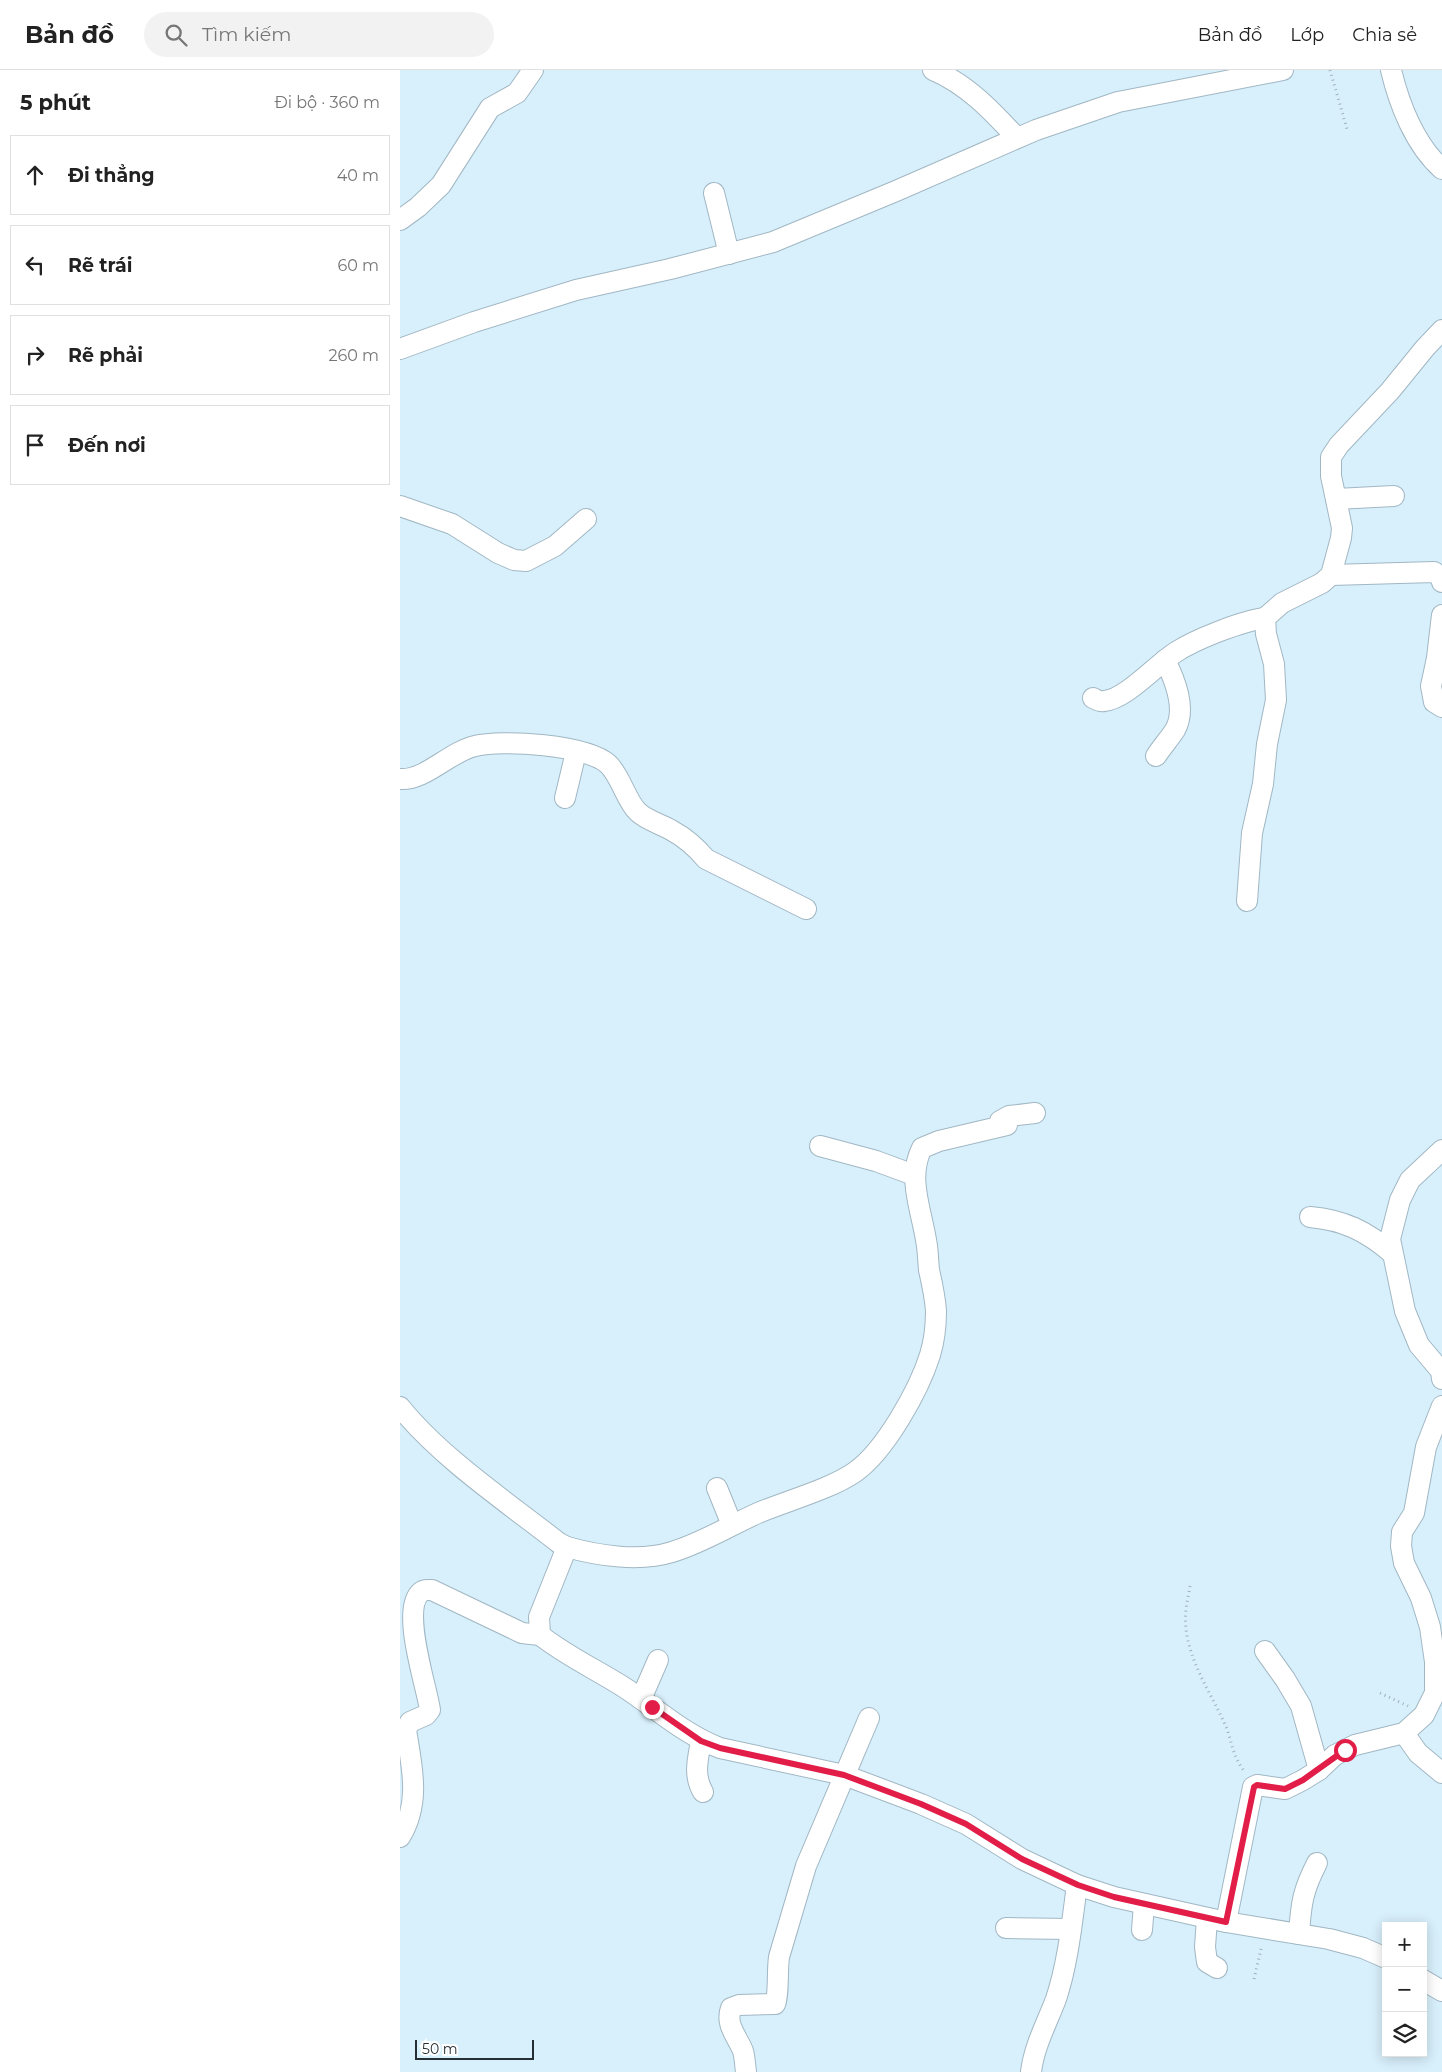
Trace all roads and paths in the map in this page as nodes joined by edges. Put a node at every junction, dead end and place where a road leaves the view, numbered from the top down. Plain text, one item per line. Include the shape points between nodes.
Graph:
1 (533, 70) edge
2 (1283, 70) edge
3 (1330, 70) edge
4 (1391, 70) edge
5 (936, 71) edge
6 (1347, 129) dead end
7 (1017, 138) junction
8 (1442, 169) edge
9 (714, 193) dead end
10 (400, 220) edge
11 (729, 254) junction
12 (1442, 330) edge
13 (400, 349) edge
14 (1394, 496) dead end
15 (1336, 499) junction
16 (400, 506) edge
17 (586, 520) dead end
18 (1330, 575) junction
19 (1442, 582) edge
20 (1442, 615) edge
21 (1266, 618) junction
22 (1165, 660) junction
23 (1093, 698) dead end
24 (1442, 707) edge
25 (576, 752) junction
26 (1156, 756) dead end
27 (400, 779) edge
28 (565, 798) dead end
29 (1247, 901) dead end
30 (806, 909) dead end
31 (1035, 1113) dead end
32 (820, 1146) dead end
33 (1442, 1150) edge
34 (914, 1175) junction
35 (1310, 1217) dead end
36 (1392, 1252) junction
37 (1442, 1379) edge
38 (1442, 1406) edge
39 (400, 1407) edge
40 (717, 1488) dead end
41 (732, 1524) junction
42 (567, 1547) junction
43 (1190, 1586) dead end
44 (407, 1629) edge
45 (540, 1635) junction
46 (1265, 1651) dead end
47 (658, 1660) dead end
48 (1380, 1693) dead end
49 (1438, 1695) edge
50 (641, 1699) junction
51 (1424, 1715) junction
52 (869, 1718) dead end
53 (1404, 1733) junction
54 (701, 1741) junction
55 (1319, 1770) junction
56 (1442, 1773) edge
57 (844, 1775) junction
58 (1257, 1785) junction
59 (703, 1792) dead end
60 (400, 1837) edge
61 (1317, 1863) dead end
62 (1078, 1885) junction
63 (1144, 1904) junction
64 (1216, 1920) junction
65 (1006, 1928) dead end
66 (1266, 1928) junction
67 (1071, 1929) junction
68 (1142, 1930) dead end
69 (1299, 1934) junction
70 (1382, 1956) edge
71 (1217, 1968) dead end
72 (1254, 1979) dead end
73 (1427, 1982) edge
74 (1442, 1991) edge
75 (746, 2072) edge
76 (1030, 2072) edge

1 - 10 street via 517,93 490,108 441,185
2 - 7 street via 1118,102
3 - 6 path
4 - 8 street via 1396,93 1416,133 1433,161
5 - 7 street via 966,89
7 - 11 street via 773,242
9 - 11 street
11 - 13 street via 576,290
12 - 15 street via 1335,451 1330,465
14 - 15 street
15 - 18 street via 1342,528
16 - 17 street via 452,524 498,553 526,561 555,546
18 - 19 street via 1434,572
18 - 21 street via 1322,583 1282,603
20 - 24 street via 1431,686 1434,702
21 - 22 street via 1244,622 1194,643
21 - 29 street via 1276,700 1252,834
22 - 23 street via 1114,698 1101,702
22 - 26 street via 1174,677 1180,710 1174,731
25 - 27 street via 539,744 487,744 453,754 413,778
25 - 28 street
25 - 30 street via 598,757 607,763 638,812 673,831 706,859
31 - 34 street via 1009,1116 1000,1121 1007,1125 922,1148 916,1159
32 - 34 street
33 - 36 street via 1406,1187 1392,1224
34 - 41 street via 936,1311 930,1354 912,1397 893,1429 856,1472
35 - 36 street via 1341,1222 1372,1236
36 - 37 street via 1405,1312 1419,1344 1440,1371
38 - 49 street via 1426,1447 1414,1513 1402,1532 1401,1546 1404,1563 1421,1598 1430,1627
39 - 42 street via 448,1455
40 - 41 street
41 - 42 street via 671,1552 640,1556 608,1555
42 - 45 street via 539,1617
43 - 58 path via 1187,1629 1194,1659 1227,1729 1240,1766
44 - 45 street via 420,1592 432,1590 522,1632
44 - 60 street via 430,1710 410,1722 406,1730 415,1783 408,1823
45 - 50 street
46 - 55 street via 1301,1706
47 - 50 street
48 - 51 path
49 - 51 street
50 - 54 street
51 - 53 street
52 - 57 street
53 - 55 street via 1355,1745 1336,1755
53 - 56 street via 1418,1753
54 - 57 street
54 - 59 street via 696,1772
55 - 58 street via 1285,1789
57 - 62 street via 966,1824 1022,1859
57 - 75 street via 806,1866 779,1958 778,1997 774,2004 731,2008 730,2025 743,2052
58 - 64 street via 1252,1792
61 - 69 street via 1305,1885
62 - 63 street
62 - 67 street
63 - 64 street
63 - 68 street
64 - 66 street
64 - 71 street via 1205,1947 1207,1962
65 - 67 street
66 - 69 street
66 - 72 path
67 - 76 street via 1056,1998
69 - 70 street via 1363,1948
73 - 74 street

